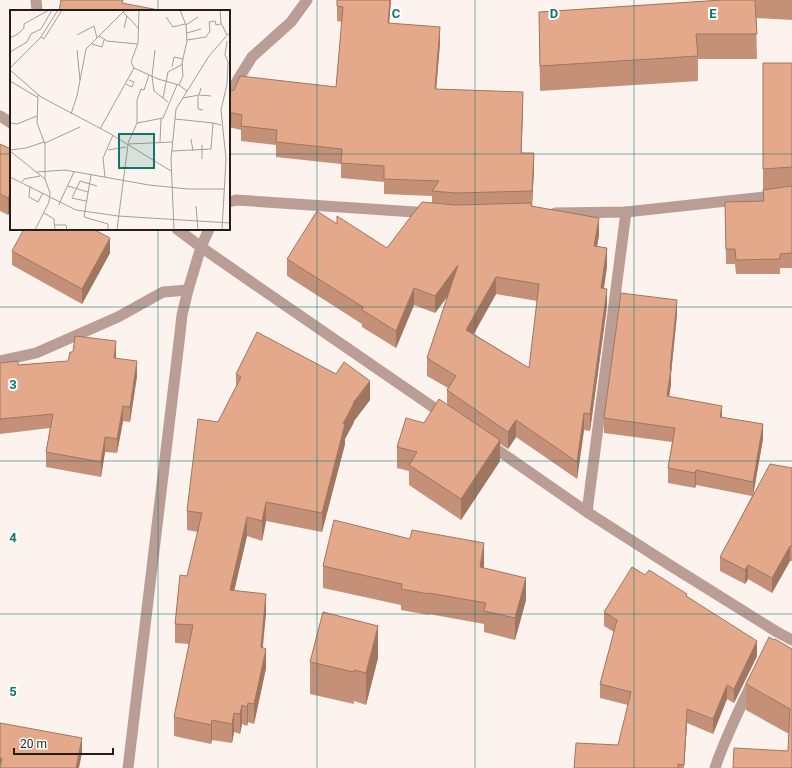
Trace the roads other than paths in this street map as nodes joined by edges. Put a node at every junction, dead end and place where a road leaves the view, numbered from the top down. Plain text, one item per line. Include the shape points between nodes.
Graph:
1 (36, 0) edge
2 (306, 0) edge
3 (37, 10) edge
4 (230, 98) edge
5 (0, 116) edge
6 (10, 122) edge
7 (792, 194) edge
8 (230, 202) edge
9 (626, 212) junction
10 (541, 213) edge
11 (441, 214) edge
12 (178, 230) edge
13 (209, 230) edge
14 (201, 247) junction
15 (188, 290) junction
16 (0, 361) edge
17 (455, 422) edge
18 (482, 440) edge
19 (587, 512) junction
20 (792, 640) edge
21 (756, 674) edge
22 (128, 768) edge
23 (715, 768) edge

1 - 3 street
2 - 4 street via 291,22 252,57
5 - 6 street
7 - 9 street
8 - 11 street via 236,200
9 - 10 street
9 - 19 street
12 - 14 street
13 - 14 street
14 - 15 street
14 - 17 street
15 - 16 street via 163,292 118,316 36,353
15 - 22 street via 178,342
18 - 19 street
19 - 20 street via 775,635
21 - 23 street

